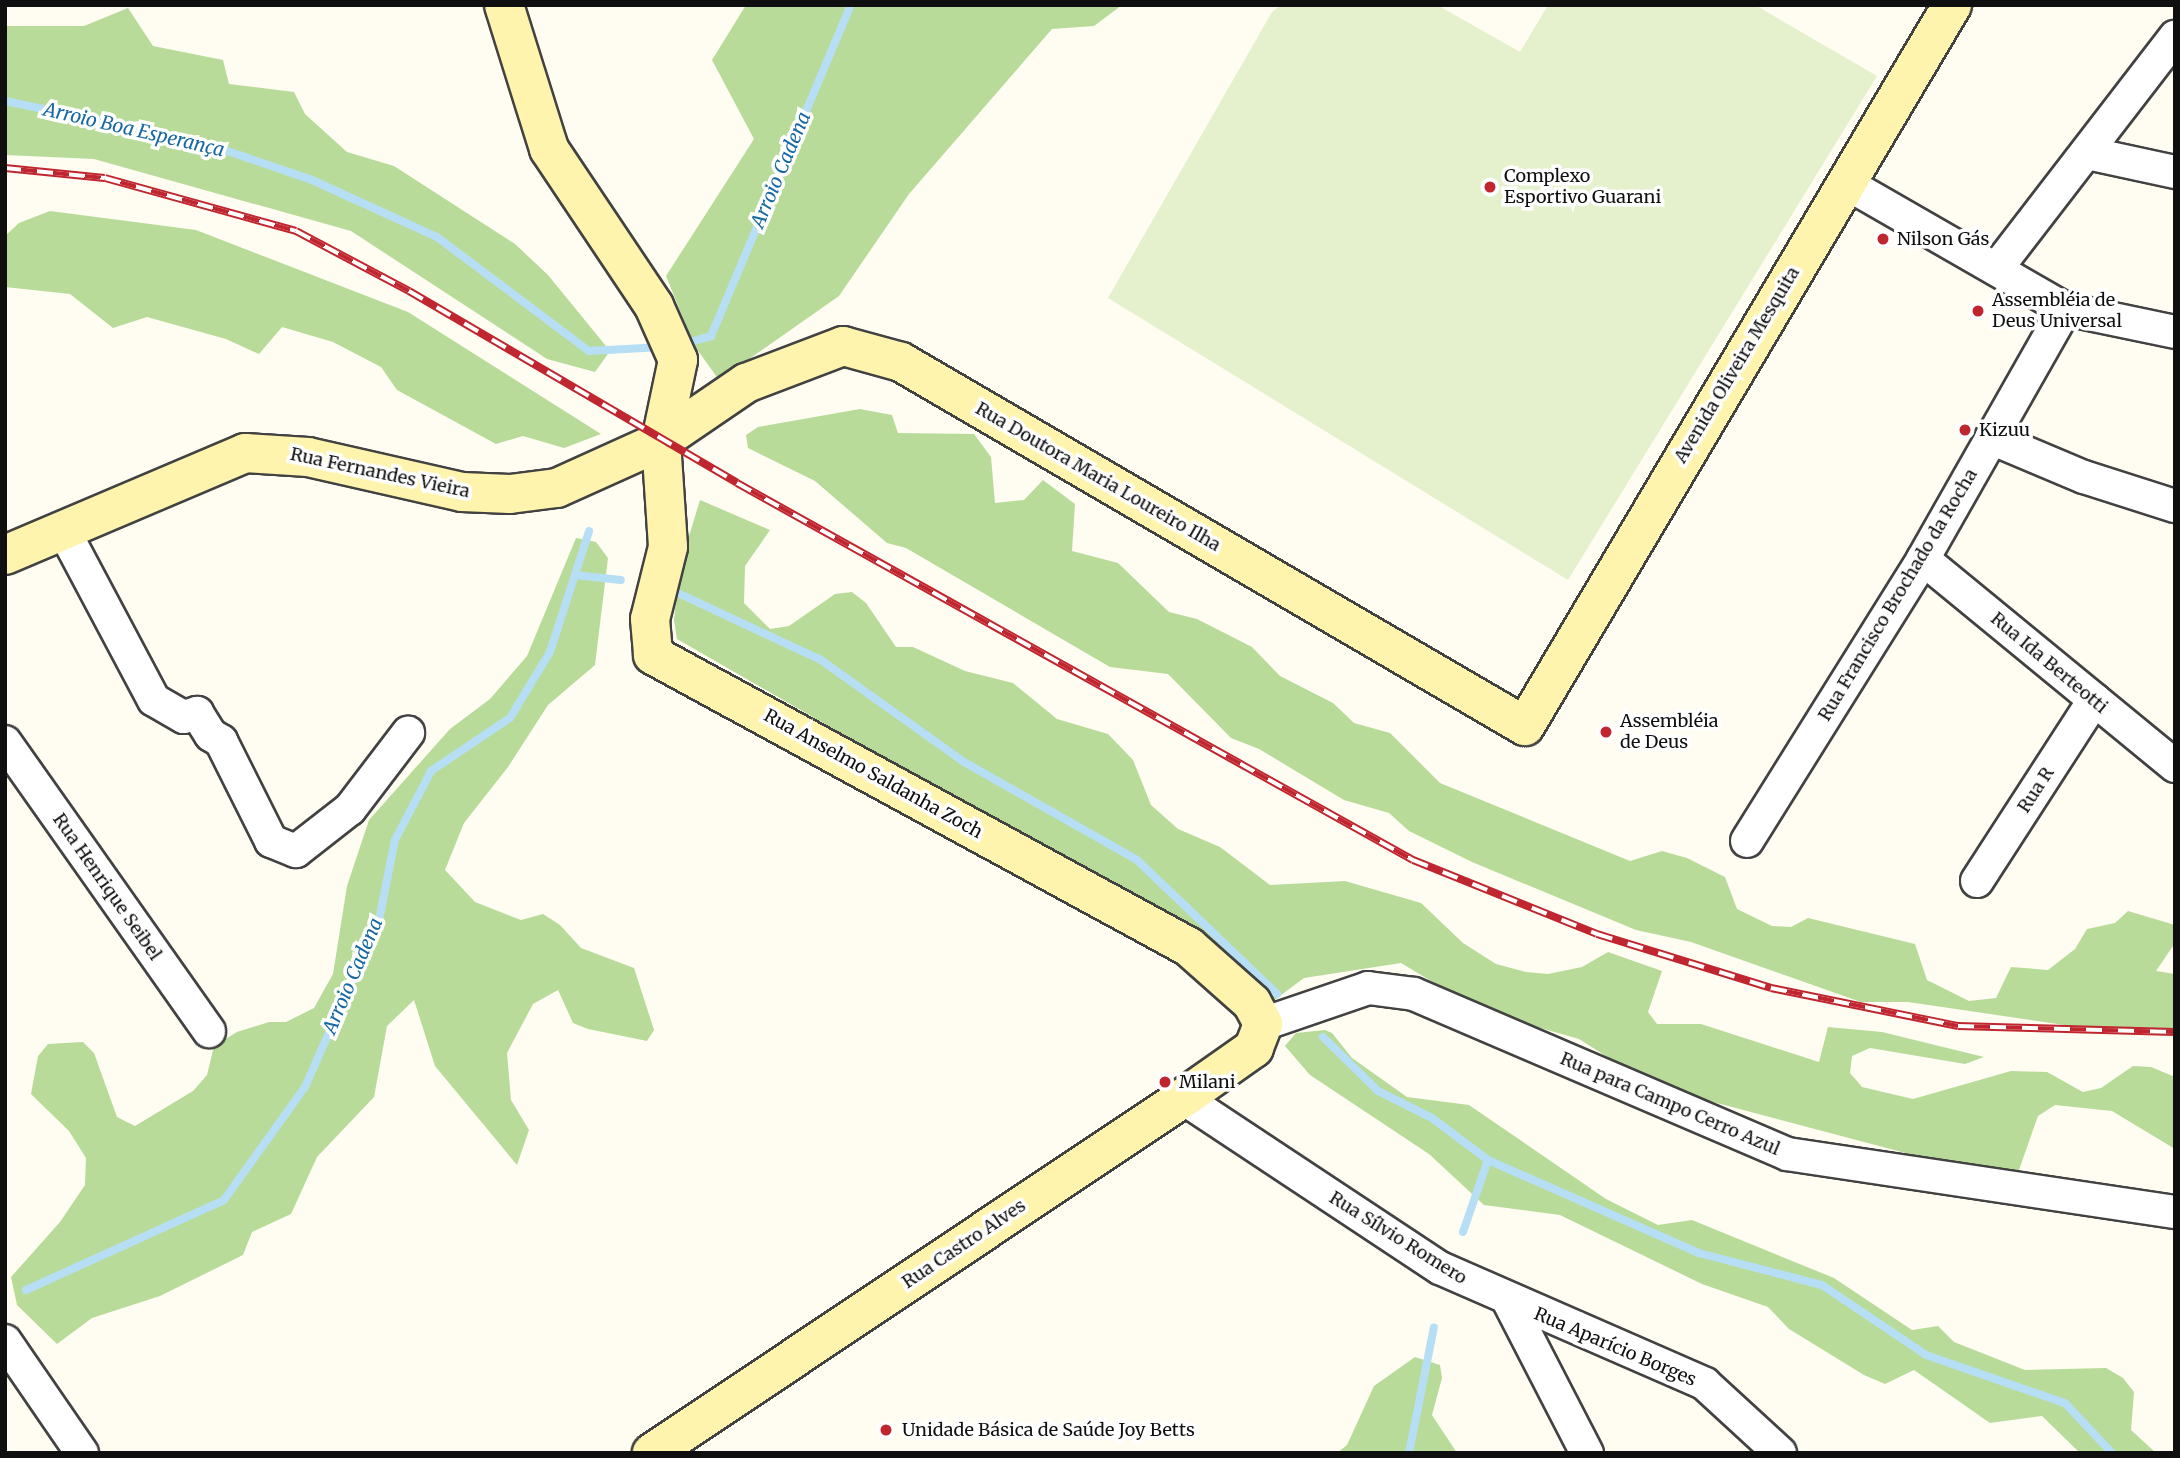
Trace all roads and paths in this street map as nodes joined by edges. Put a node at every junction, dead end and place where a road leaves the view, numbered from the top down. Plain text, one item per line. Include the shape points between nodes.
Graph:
1 (504, 5) edge
2 (1952, 5) edge
3 (2175, 37) edge
4 (2087, 153) junction
5 (2175, 172) edge
6 (1846, 183) junction
7 (1997, 268) junction
8 (2065, 309) junction
9 (2175, 332) edge
10 (1992, 438) junction
11 (662, 441) junction
12 (2175, 506) edge
13 (64, 531) junction
14 (5, 555) edge
15 (1923, 559) junction
16 (2094, 700) junction
17 (1525, 726) joint
18 (408, 733) dead end
19 (5, 742) edge
20 (2175, 766) edge
21 (1747, 841) dead end
22 (1977, 880) dead end
23 (1263, 1024) junction
24 (209, 1031) dead end
25 (1183, 1098) junction
26 (2175, 1212) edge
27 (1509, 1302) junction
28 (5, 1341) edge
29 (82, 1453) edge
30 (652, 1453) edge
31 (1587, 1453) edge
32 (1780, 1453) edge

1 - 11 street via 549,149 654,306 678,360
2 - 6 street, Avenida Oliveira Mesquita
3 - 4 street
4 - 5 street
4 - 7 street
6 - 7 street
6 - 17 street, Avenida Oliveira Mesquita
7 - 8 street
8 - 9 street
8 - 10 street, Rua Francisco Brochado da Rocha
10 - 12 street via 2084,477
10 - 15 street, Rua Francisco Brochado da Rocha
11 - 13 street, Rua Fernandes Vieira via 557,488 510,494 462,492 308,457 245,453
11 - 17 street, Rua Doutora Maria Loureiro Ilha via 746,383 843,346 901,362
11 - 23 street, Rua Anselmo Saldanha Zoch via 668,547 650,619 653,655 1189,947 1252,1003
13 - 14 street, Rua Fernandes Vieira
13 - 18 street via 154,701 184,717 197,713 211,735 221,741 271,841 296,851 350,809
15 - 16 street, Rua Ida Berteotti
15 - 21 street, Rua Francisco Brochado da Rocha
16 - 20 street, Rua Ida Berteotti
16 - 22 street, Rua R
19 - 24 street, Rua Henrique Seibel
23 - 25 street, Rua Castro Alves via 1254,1048
23 - 26 street, Rua para Campo Cerro Azul via 1368,988 1414,994 1787,1154
25 - 27 street, Rua Sílvio Romero via 1440,1268
25 - 30 street, Rua Castro Alves
27 - 31 street
27 - 32 street, Rua Aparício Borges via 1704,1384
28 - 29 street

